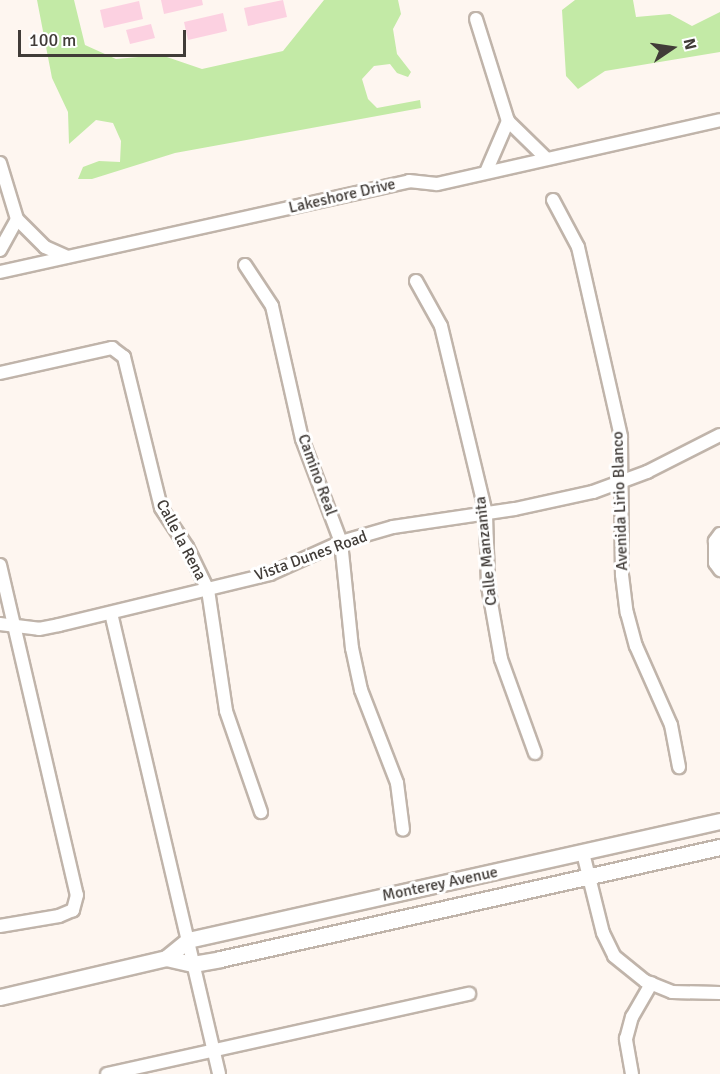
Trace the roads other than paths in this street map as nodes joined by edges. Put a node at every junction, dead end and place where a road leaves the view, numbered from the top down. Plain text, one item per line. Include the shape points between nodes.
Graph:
1 (476, 19) dead end
2 (720, 120) edge
3 (508, 121) junction
4 (547, 159) junction
5 (0, 163) edge
6 (486, 172) junction
7 (553, 200) dead end
8 (16, 219) junction
9 (0, 250) edge
10 (67, 257) junction
11 (245, 265) dead end
12 (0, 272) edge
13 (416, 281) dead end
14 (0, 373) edge
15 (720, 435) edge
16 (622, 482) junction
17 (486, 514) junction
18 (720, 534) edge
19 (341, 542) junction
20 (0, 565) edge
21 (720, 570) edge
22 (208, 590) junction
23 (111, 613) junction
24 (0, 624) edge
25 (14, 626) junction
26 (535, 753) dead end
27 (679, 767) dead end
28 (261, 812) dead end
29 (720, 821) edge
30 (403, 830) dead end
31 (720, 847) edge
32 (583, 853) junction
33 (587, 877) junction
34 (0, 926) edge
35 (188, 940) junction
36 (166, 958) junction
37 (193, 964) junction
38 (652, 983) junction
39 (720, 993) edge
40 (469, 994) dead end
41 (0, 997) edge
42 (213, 1049) junction
43 (107, 1074) edge
44 (219, 1074) edge
45 (632, 1074) edge

1 - 3 street
2 - 4 street, Lakeshore Drive
3 - 4 street
3 - 6 street
4 - 6 street, Lakeshore Drive
5 - 8 street
6 - 10 street, Lakeshore Drive via 437,184 409,181
7 - 16 street, Avenida Lirio Blanco via 578,247 621,437
8 - 9 street
8 - 10 street via 45,247
10 - 12 street, Lakeshore Drive
11 - 19 street, Camino Real via 272,306 302,439
13 - 17 street, Calle Manzanita via 441,326
14 - 22 street, Calle la Rena via 112,348 124,357 161,508 187,547
15 - 16 street, Vista Dunes Road
16 - 17 street, Vista Dunes Road via 558,501
16 - 27 street, Avenida Lirio Blanco via 622,575 627,613 636,646 671,725
17 - 19 street, Vista Dunes Road via 393,527
17 - 26 street, Calle Manzanita via 488,586 497,641
18 - 21 street via 715,541
19 - 22 street, Vista Dunes Road via 270,574
19 - 30 street, Camino Real via 352,648 362,690 397,783
20 - 25 street
22 - 23 street, Vista Dunes Road
22 - 28 street, Calle la Rena via 225,711
23 - 25 street, Vista Dunes Road via 39,629
23 - 35 street
24 - 25 street, Vista Dunes Road
25 - 34 street via 77,895 73,910
29 - 32 main road, Monterey Avenue
31 - 33 main road, Monterey Avenue
32 - 33 street
32 - 35 main road, Monterey Avenue
33 - 37 main road, Monterey Avenue
33 - 38 street via 614,956
35 - 36 main road, Monterey Avenue
35 - 37 street
36 - 37 main road, Monterey Avenue
36 - 41 main road, Monterey Avenue
37 - 42 street
38 - 39 street via 672,992
38 - 45 street via 632,1017 626,1039
40 - 42 street
42 - 43 street
42 - 44 street

